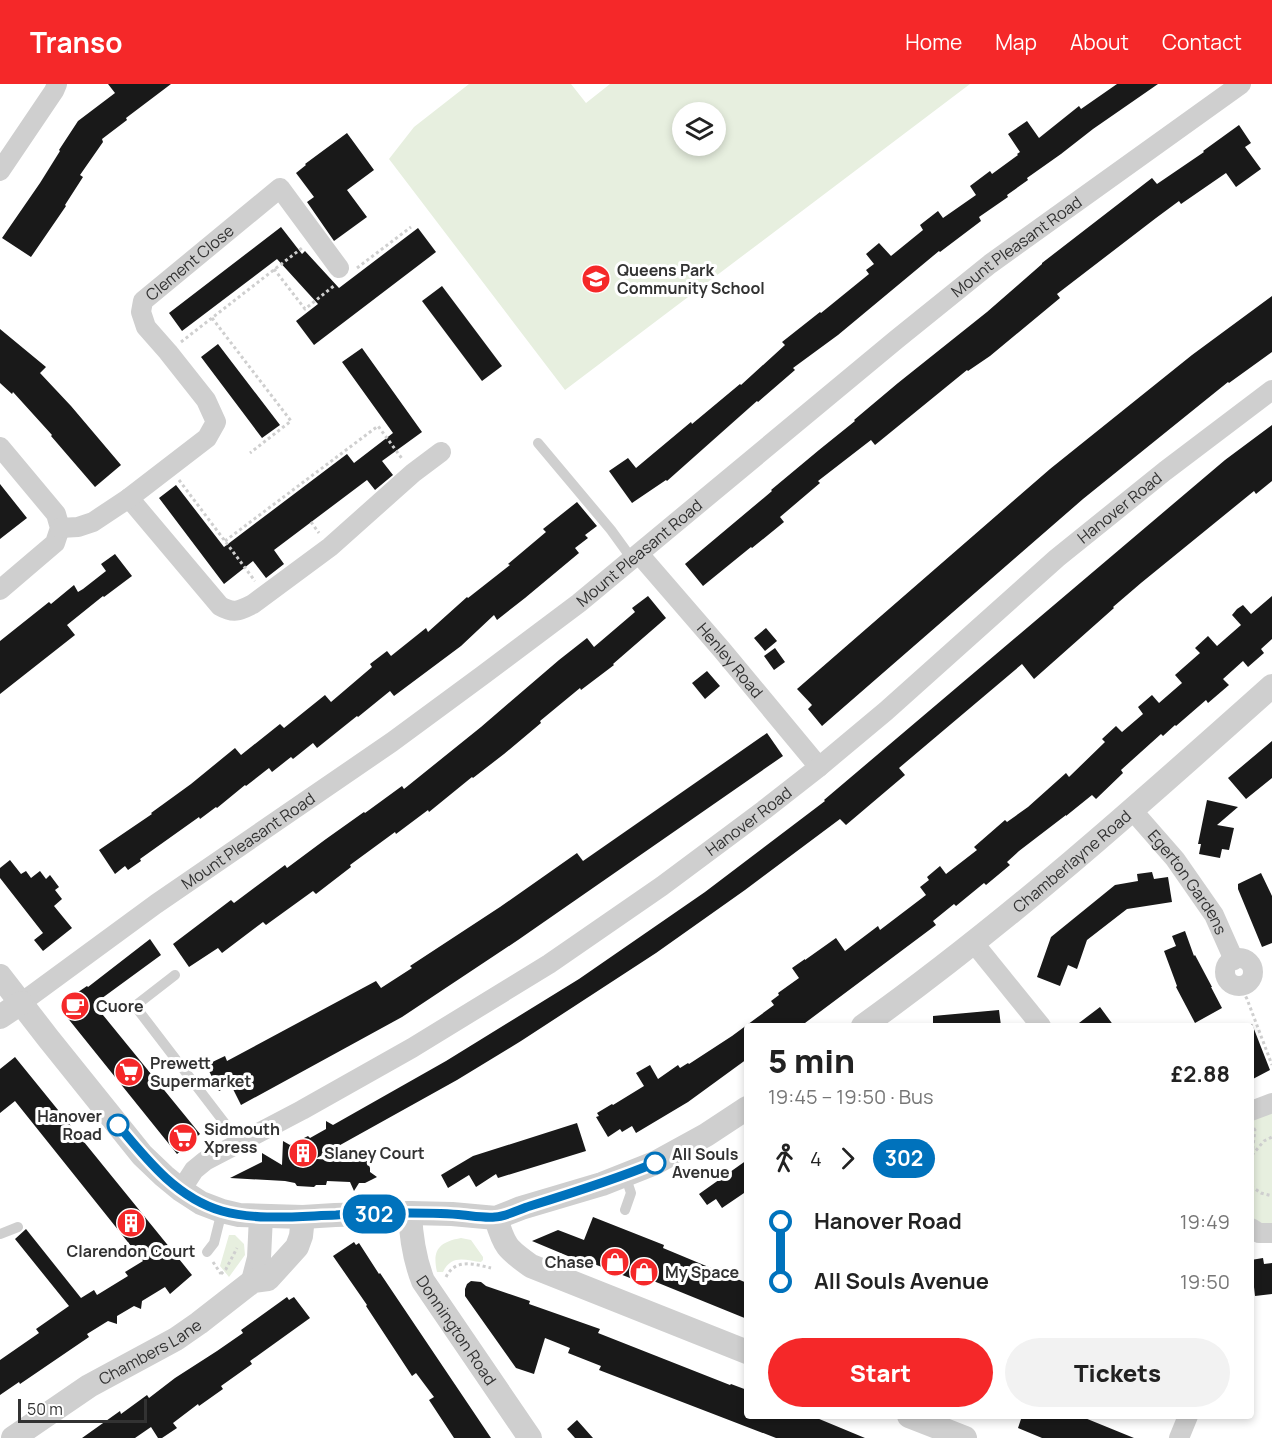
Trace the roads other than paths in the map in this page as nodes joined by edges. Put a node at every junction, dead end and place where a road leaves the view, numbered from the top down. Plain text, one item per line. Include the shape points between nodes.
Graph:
1 (57, 84) edge
2 (1241, 84) edge
3 (2, 164) edge
4 (339, 268) dead end
5 (1272, 390) edge
6 (538, 443) dead end
7 (0, 447) edge
8 (441, 452) dead end
9 (129, 498) junction
10 (60, 528) junction
11 (635, 556) junction
12 (0, 590) edge
13 (1272, 686) edge
14 (819, 767) junction
15 (1133, 811) junction
16 (974, 942) junction
17 (175, 975) dead end
18 (0, 976) edge
19 (1240, 986) road end
20 (21, 1003) junction
21 (0, 1017) edge
22 (867, 1023) edge
23 (1039, 1023) edge
24 (1272, 1103) edge
25 (744, 1110) edge
26 (1254, 1119) edge
27 (238, 1143) junction
28 (625, 1175) junction
29 (181, 1190) junction
30 (625, 1210) dead end
31 (222, 1211) junction
32 (410, 1213) junction
33 (261, 1216) junction
34 (303, 1217) junction
35 (496, 1218) junction
36 (18, 1227) dead end
37 (1254, 1230) edge
38 (1272, 1233) edge
39 (0, 1234) edge
40 (210, 1256) road end
41 (264, 1268) junction
42 (744, 1351) edge
43 (917, 1419) edge
44 (1187, 1419) edge
45 (14, 1438) edge
46 (530, 1438) edge
47 (965, 1438) edge
48 (1179, 1438) edge

1 - 3 street
2 - 11 street, Mount Pleasant Road via 990,264
4 - 9 street, Clement Close via 280,188 142,301 146,327 206,400 216,422 207,438
5 - 14 street, Hanover Road via 1057,558
6 - 11 lane
7 - 10 street via 56,514
8 - 9 street via 330,547 239,611 220,606
9 - 10 street, Clement Close via 93,522
10 - 12 street via 55,543
11 - 14 street, Henley Road via 722,650
11 - 20 street, Mount Pleasant Road via 579,603 392,742 156,904
13 - 15 street, Chamberlayne Road
14 - 27 street, Hanover Road via 671,879 549,964 412,1048
15 - 16 street, Chamberlayne Road
15 - 19 street, Egerton Gardens via 1175,859 1214,915 1234,960 1244,959 1251,965 1249,983
16 - 22 street, Chamberlayne Road
16 - 23 street
17 - 27 lane via 135,1006
18 - 20 street
20 - 21 street
20 - 29 street via 142,1155
24 - 26 street
25 - 28 street via 655,1163
27 - 29 street, Hanover Road via 194,1170
28 - 30 lane via 631,1193
28 - 35 street
29 - 31 street
31 - 33 street
31 - 40 lane
32 - 34 street
32 - 35 street
32 - 46 street, Donnington Road via 411,1239 423,1281
33 - 34 street
33 - 41 street
34 - 41 street, Chambers Lane via 297,1247
35 - 42 street via 502,1238 512,1252 531,1266
36 - 39 lane
37 - 38 street
41 - 45 street, Chambers Lane via 176,1339 89,1386
43 - 47 street
44 - 48 street

